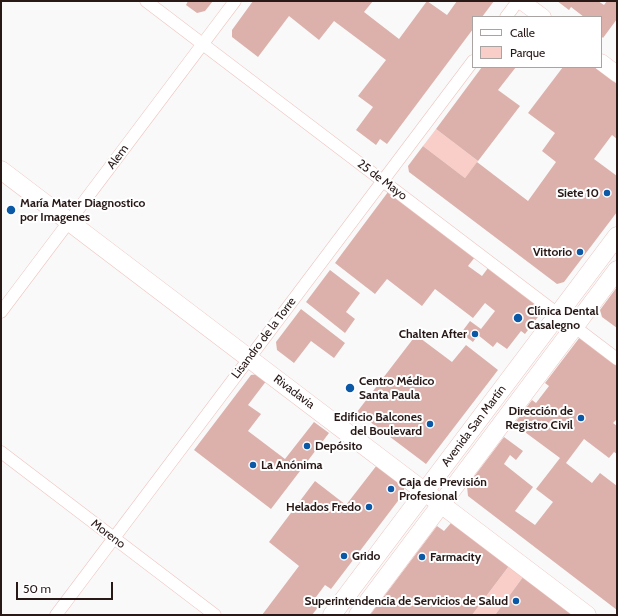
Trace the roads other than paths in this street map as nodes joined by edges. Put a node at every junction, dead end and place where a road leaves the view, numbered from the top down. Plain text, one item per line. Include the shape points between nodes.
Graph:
1 (146, 1) edge
2 (235, 1) edge
3 (518, 1) edge
4 (521, 1) edge
5 (507, 16) edge
6 (541, 16) edge
7 (203, 44) junction
8 (472, 62) edge
9 (602, 63) edge
10 (617, 74) edge
11 (1, 170) edge
12 (383, 181) junction
13 (69, 222) junction
14 (617, 236) edge
15 (617, 270) edge
16 (1, 312) edge
17 (558, 314) junction
18 (575, 326) junction
19 (249, 358) junction
20 (617, 359) edge
21 (1, 452) edge
22 (425, 492) junction
23 (441, 504) junction
24 (114, 538) junction
25 (56, 615) edge
26 (216, 615) edge
27 (332, 615) edge
28 (358, 615) edge
29 (587, 615) edge

1 - 7 street, 25 de Mayo
2 - 7 street, Alem
3 - 5 street
4 - 6 street
7 - 12 street, 25 de Mayo
7 - 13 street, Alem
8 - 12 street, Lisandro de la Torre
9 - 10 street
11 - 13 main road, Rivadavia
12 - 17 street, 25 de Mayo
12 - 19 street, Lisandro de la Torre
13 - 16 street, Alem
13 - 19 main road, Rivadavia
14 - 17 main road, Avenida San Martín
15 - 18 main road, Avenida San Martín
17 - 18 street, 25 de Mayo
17 - 22 main road, Avenida San Martín
18 - 20 street, 25 de Mayo
18 - 23 main road, Avenida San Martín
19 - 22 main road, Rivadavia
19 - 24 street, Lisandro de la Torre
21 - 24 street, Moreno
22 - 23 main road, Rivadavia
22 - 27 main road, Avenida San Martín
23 - 28 main road, Avenida San Martín
23 - 29 main road, Rivadavia
24 - 25 street, Lisandro de la Torre
24 - 26 street, Moreno

